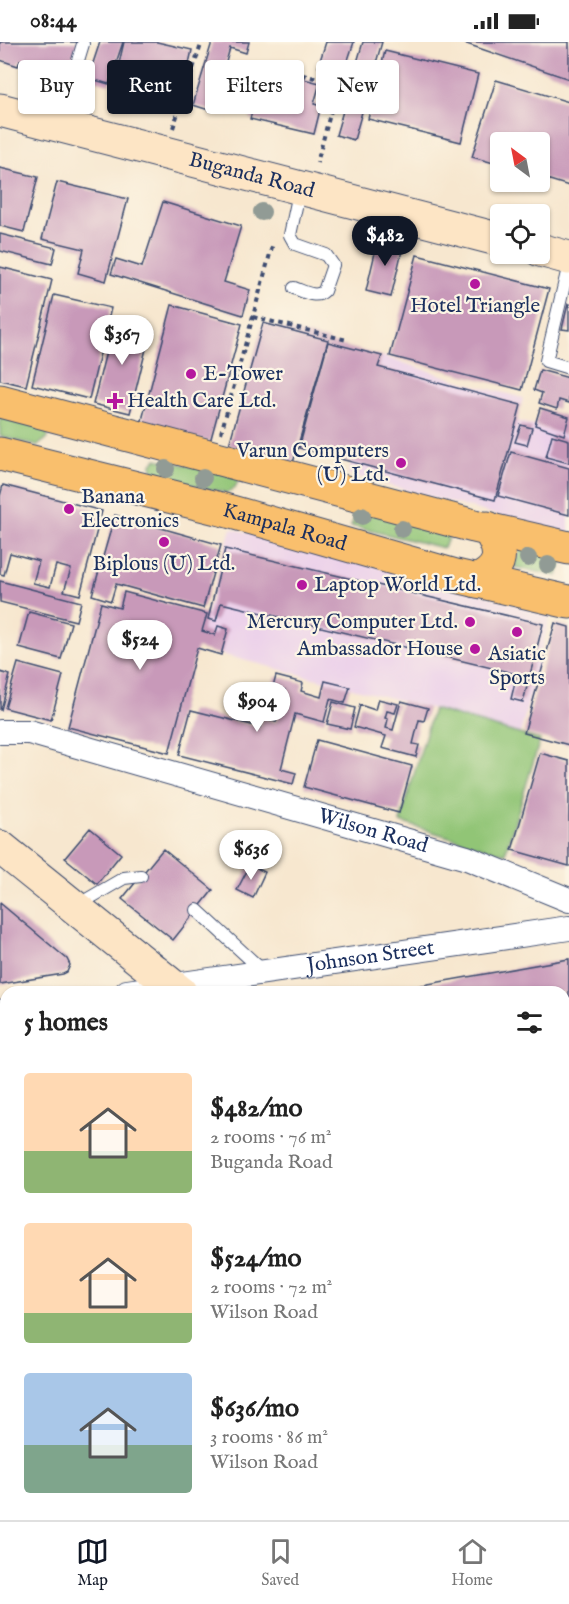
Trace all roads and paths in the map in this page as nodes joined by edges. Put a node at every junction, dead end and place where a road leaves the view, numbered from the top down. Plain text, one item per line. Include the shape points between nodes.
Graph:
1 (202, 42) edge
2 (83, 44) dead end
3 (78, 60) edge
4 (304, 75) edge
5 (0, 110) edge
6 (173, 128) dead end
7 (309, 175) junction
8 (490, 236) edge
9 (274, 239) dead end
10 (550, 253) edge
11 (569, 258) edge
12 (569, 264) edge
13 (294, 288) dead end
14 (253, 317) junction
15 (347, 340) dead end
16 (569, 369) edge
17 (0, 401) edge
18 (0, 454) edge
19 (215, 456) junction
20 (481, 527) junction
21 (569, 548) edge
22 (467, 578) junction
23 (569, 602) edge
24 (0, 732) edge
25 (0, 847) edge
26 (141, 876) dead end
27 (569, 900) edge
28 (75, 907) junction
29 (197, 910) dead end
30 (569, 928) edge
31 (263, 971) junction
32 (174, 986) edge
33 (186, 986) edge

1 - 6 path
2 - 3 lane
4 - 7 path via 338,84
5 - 7 main road, Buganda Road
7 - 8 main road, Buganda Road
7 - 13 lane via 291,241 326,255 333,265 320,295
9 - 14 path
10 - 11 main road
12 - 16 lane via 546,361
14 - 15 path
14 - 19 path
17 - 19 main road
18 - 22 main road, Kampala Road via 221,509
19 - 20 main road
20 - 21 main road
20 - 22 main road via 497,542 498,562 493,570
20 - 22 main road via 464,530 451,546 451,567
22 - 23 main road, Kampala Road
24 - 27 street, Wilson Road via 29,732 467,858
25 - 28 main road
26 - 28 lane via 124,878
28 - 32 main road
29 - 31 lane
30 - 31 street, Johnson Street
31 - 33 street, Johnson Street

